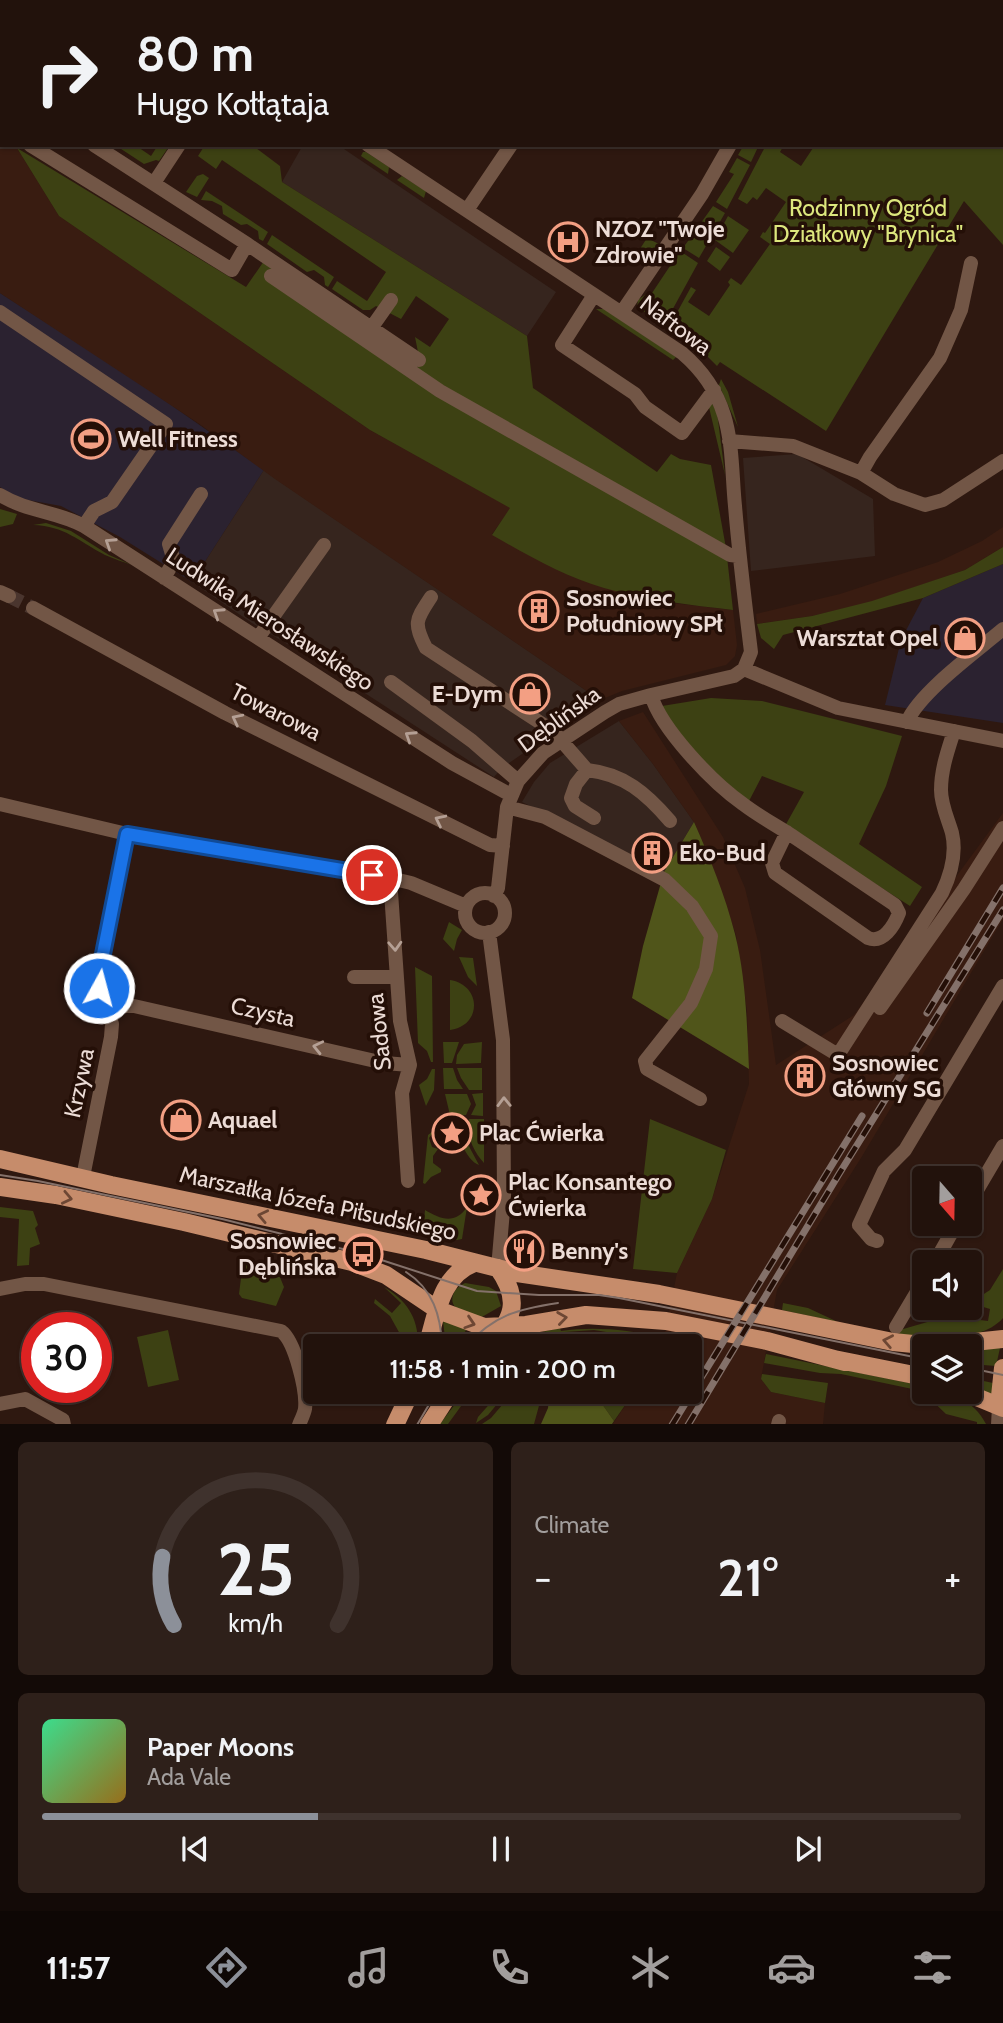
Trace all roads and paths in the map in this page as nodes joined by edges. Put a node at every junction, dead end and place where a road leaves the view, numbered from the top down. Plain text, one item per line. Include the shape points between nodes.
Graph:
1 (33, 147) edge
2 (97, 147) edge
3 (178, 147) edge
4 (373, 147) edge
5 (510, 147) edge
6 (729, 147) edge
7 (154, 183) junction
8 (467, 210) junction
9 (247, 244) junction
10 (971, 263) dead end
11 (271, 276) dead end
12 (594, 295) junction
13 (391, 300) dead end
14 (0, 312) edge
15 (622, 312) junction
16 (372, 327) junction
17 (419, 360) dead end
18 (714, 390) junction
19 (729, 441) junction
20 (1003, 461) edge
21 (861, 473) junction
22 (201, 494) dead end
23 (2, 498) edge
24 (84, 526) junction
25 (324, 545) dead end
26 (739, 556) junction
27 (164, 578) junction
28 (431, 597) dead end
29 (33, 608) tunnel mouth
30 (1003, 629) edge
31 (258, 638) junction
32 (744, 669) junction
33 (391, 682) dead end
34 (652, 695) junction
35 (908, 722) junction
36 (954, 731) junction
37 (562, 740) junction
38 (1003, 741) edge
39 (587, 770) junction
40 (518, 781) junction
41 (509, 801) junction
42 (0, 804) edge
43 (594, 818) dead end
44 (670, 821) dead end
45 (1003, 828) edge
46 (787, 832) junction
47 (127, 834) junction
48 (503, 846) junction
49 (390, 878) junction
50 (494, 896) junction
51 (466, 906) junction
52 (489, 932) junction
53 (354, 977) dead end
54 (397, 978) junction
55 (1003, 986) edge
56 (106, 1006) junction
57 (880, 1007) dead end
58 (782, 1021) dead end
59 (410, 1065) junction
60 (701, 1099) dead end
61 (1003, 1146) edge
62 (0, 1158) edge
63 (83, 1177) junction
64 (408, 1181) dead end
65 (982, 1182) edge
66 (0, 1187) edge
67 (877, 1241) dead end
68 (474, 1262) junction
69 (498, 1268) junction
70 (404, 1287) junction
71 (0, 1289) edge
72 (912, 1300) edge
73 (438, 1310) junction
74 (504, 1327) junction
75 (896, 1327) dead end
76 (425, 1334) edge
77 (430, 1334) edge
78 (497, 1334) edge
79 (1003, 1339) edge
80 (982, 1341) edge
81 (912, 1344) edge
82 (1003, 1368) edge
83 (912, 1375) edge
84 (982, 1403) edge
85 (0, 1404) edge
86 (405, 1404) edge
87 (442, 1404) edge
88 (1000, 1413) edge
89 (64, 1424) edge
90 (299, 1424) edge
91 (395, 1424) edge
92 (429, 1424) edge

1 - 9 street via 232,270
2 - 7 street
3 - 7 street
4 - 8 street, Naftowa
5 - 8 street
6 - 15 street
7 - 9 street
8 - 12 street, Naftowa
9 - 16 street
10 - 21 street via 961,310 940,358
11 - 26 street via 440,391 719,549
12 - 15 street, Naftowa
12 - 18 street via 562,345 635,394 645,407 682,433
13 - 16 street
14 - 24 street via 166,424 112,502 94,511
15 - 18 street, Naftowa via 682,353
16 - 17 street
18 - 19 street, Naftowa
19 - 21 street via 793,446
19 - 26 street, Naftowa
20 - 21 street via 943,499 925,505 894,494
22 - 27 street via 169,544 174,561
23 - 24 street, Ludwika Mierosławskiego
27 -> 24 street, Ludwika Mierosławskiego
25 - 31 street
26 - 32 street, Naftowa via 751,652
31 -> 27 street, Ludwika Mierosławskiego
28 - 37 street via 417,620 426,648
48 -> 29 street, Towarowa via 490,845 237,719
30 - 35 street via 913,710
41 -> 31 street, Ludwika Mierosławskiego
32 - 34 street, Dęblińska via 723,680
32 - 35 street via 838,708
33 - 40 street
34 - 37 street, Dęblińska via 619,704
34 - 46 street via 676,737 715,781
35 - 36 street
36 - 38 street
36 - 58 street via 942,770 941,793 953,852 951,873 942,893 838,1055
37 - 39 street
37 - 40 street, Dęblińska
39 - 43 street via 571,797 575,806
39 - 44 street via 621,777
40 - 41 street, Dęblińska
41 - 48 street, Dęblińska
41 - 60 street, Ludwika Mierosławskiego via 665,880 702,920 711,936 706,969 691,1003 645,1061 647,1069
42 - 47 street
45 - 57 street
46 - 46 street via 895,905 899,913 881,938 869,938 775,873 772,863
47 - 49 street
47 - 56 street, Krzywa via 100,969 99,988
48 - 50 street, Dęblińska
49 - 51 street
49 -> 54 street, Sadowa
50 - 51 street via 478,894
50 - 52 street via 501,902 504,916 498,928
51 - 52 street via 465,918 471,928
69 -> 52 street via 504,1199 503,1040
53 - 54 street
54 - 59 street, Sadowa
55 - 67 street via 905,1150 884,1171 872,1195 859,1226
59 -> 56 street, Czysta via 134,1006
56 - 63 street, Krzywa via 111,1037
59 - 64 street, Sadowa via 402,1093
61 - 65 street
62 - 63 main road, Marszałka Józefa Piłsudskiego
68 -> 63 main road, Marszałka Józefa Piłsudskiego
66 -> 70 main road, Marszałka Józefa Piłsudskiego via 56,1195 332,1258 373,1269
68 - 69 main road, Marszałka Józefa Piłsudskiego
68 - 73 main road via 453,1275
69 - 74 main road via 512,1304
81 -> 69 main road, Marszałka Józefa Piłsudskiego
70 - 73 main road, Marszałka Józefa Piłsudskiego
70 - 76 main road via 422,1315
71 - 90 street via 44,1284 281,1331 295,1350 302,1384 305,1408
72 - 75 street
73 -> 74 main road via 476,1325
73 - 77 main road
74 - 78 main road
74 -> 83 main road via 569,1317 621,1317
79 - 80 main road, Marszałka Józefa Piłsudskiego
82 - 88 main road
84 - 88 main road
85 - 89 street via 25,1399
86 - 91 main road
87 - 92 main road

